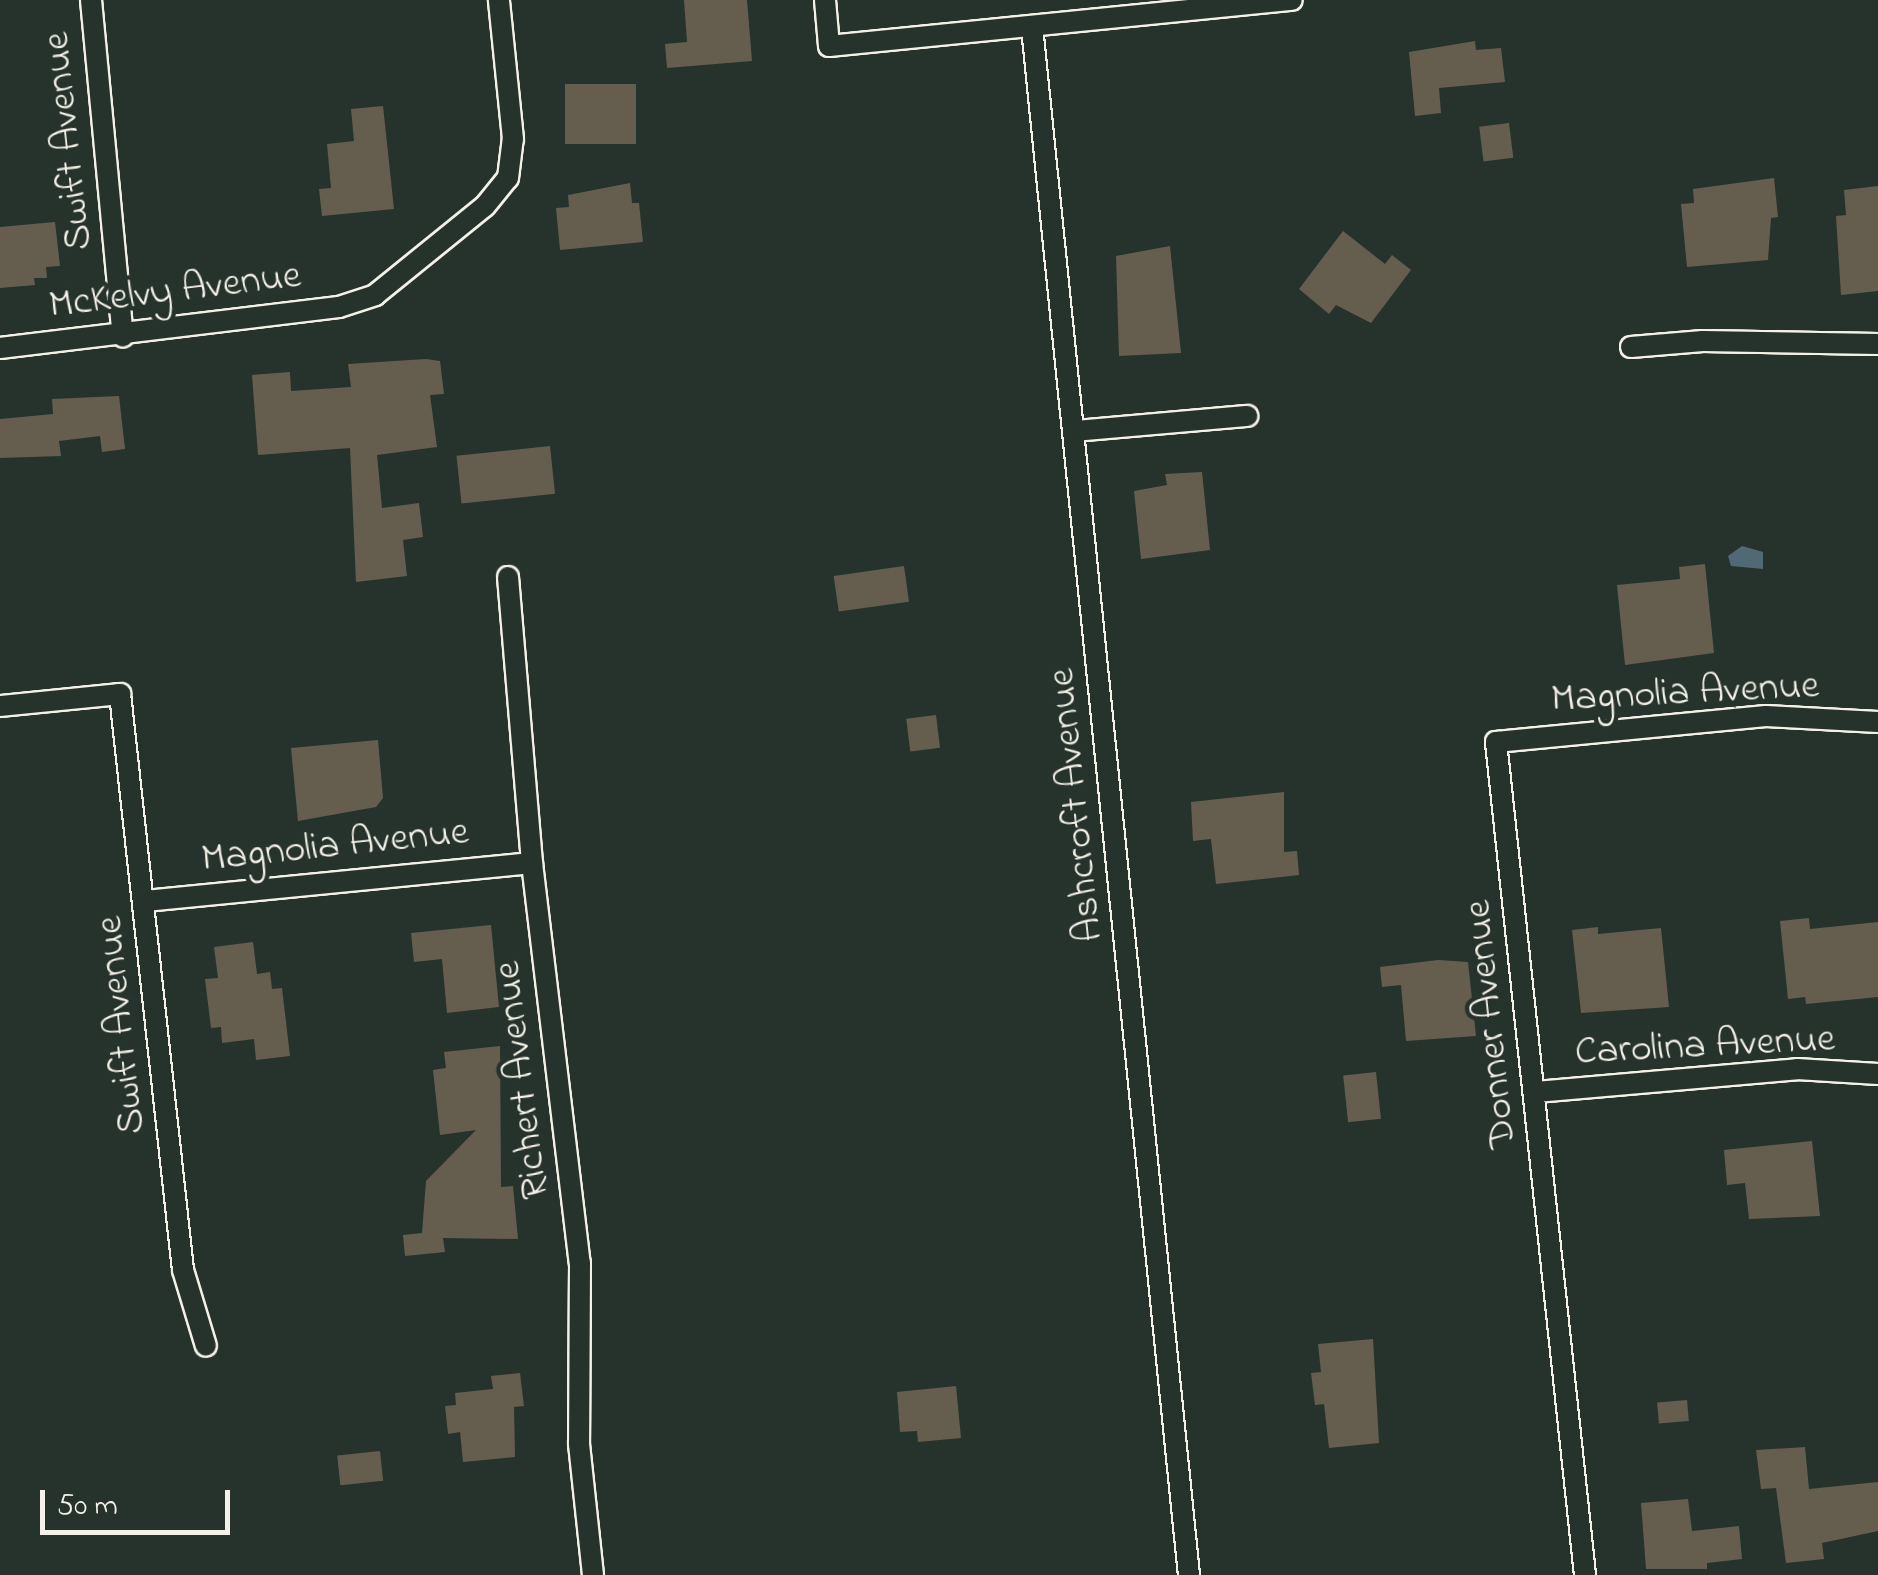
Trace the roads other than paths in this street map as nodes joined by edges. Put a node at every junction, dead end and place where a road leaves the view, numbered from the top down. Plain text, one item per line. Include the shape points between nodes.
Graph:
1 (90, 0) edge
2 (499, 0) edge
3 (825, 0) edge
4 (1292, 0) edge
5 (1032, 28) junction
6 (123, 336) junction
7 (1878, 344) edge
8 (1631, 347) dead end
9 (0, 348) edge
10 (1248, 416) dead end
11 (1075, 431) junction
12 (508, 578) dead end
13 (0, 706) edge
14 (1878, 722) edge
15 (1496, 742) joint
16 (532, 863) junction
17 (144, 901) junction
18 (1878, 1074) edge
19 (1536, 1092) junction
20 (206, 1346) dead end
21 (593, 1575) edge
22 (1189, 1575) edge
23 (1585, 1575) edge

1 - 6 street, Swift Avenue
2 - 6 street, McKelvy Avenue via 513,139 508,178 485,206 358,304
3 - 5 street via 828,46
4 - 5 street
5 - 11 street, Ashcroft Avenue
6 - 9 street, McKelvy Avenue
7 - 8 street via 1703,340
10 - 11 street
11 - 22 street, Ashcroft Avenue
12 - 16 street, Richert Avenue
13 - 17 street, Swift Avenue via 120,694
14 - 15 street, Magnolia Avenue via 1766,716
15 - 19 street, Donner Avenue
16 - 17 street, Magnolia Avenue
16 - 21 street, Richert Avenue via 580,1263 578,1444
17 - 20 street, Swift Avenue via 183,1270
18 - 19 street, Carolina Avenue via 1797,1069
19 - 23 street, Donner Avenue

